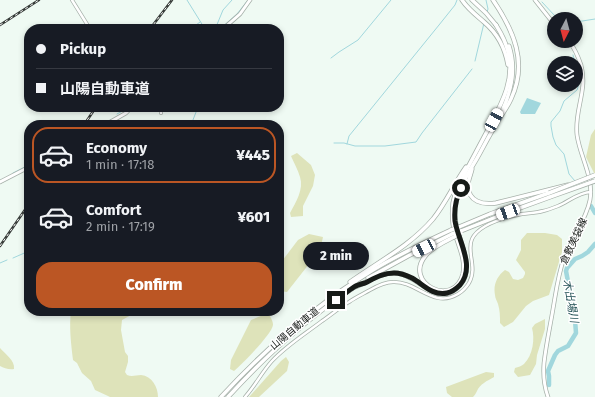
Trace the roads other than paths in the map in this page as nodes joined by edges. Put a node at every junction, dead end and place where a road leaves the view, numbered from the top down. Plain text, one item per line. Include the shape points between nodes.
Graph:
1 (72, 0) edge
2 (250, 0) edge
3 (462, 0) edge
4 (472, 0) edge
5 (534, 0) edge
6 (495, 1) edge
7 (547, 16) edge
8 (87, 24) edge
9 (229, 24) edge
10 (496, 24) junction
11 (573, 48) edge
12 (509, 80) junction
13 (127, 112) edge
14 (114, 120) edge
15 (497, 121) junction
16 (475, 158) junction
17 (24, 170) edge
18 (595, 176) edge
19 (595, 180) edge
20 (0, 182) edge
21 (591, 192) junction
22 (549, 193) junction
23 (460, 230) junction
24 (452, 234) junction
25 (354, 287) junction
26 (323, 304) junction
27 (221, 397) edge
28 (228, 397) edge
29 (245, 397) edge
30 (548, 397) edge

1 - 8 street
2 - 9 main road
3 - 12 highway via 496,34 508,62
4 - 10 highway
5 - 7 main road
6 - 15 highway via 514,38 519,63 513,95
10 - 12 highway via 508,52
10 - 15 highway via 509,47 513,71 509,93
11 - 21 main road, 倉敷美袋線 via 583,75 576,128
12 - 16 highway via 506,94
13 - 14 main road
15 - 16 highway
16 - 22 highway via 468,188 471,196 478,202 496,203
16 - 24 highway via 456,191 453,210 454,227 463,261 462,276 453,288 436,290 426,285 422,279 422,261 430,251
16 - 25 highway via 456,206 456,222 466,265 465,277 459,286 448,293 436,293 404,274 393,273 378,276
16 - 26 highway via 462,173 443,206 424,229
17 - 20 main road
18 - 22 highway, 山陽自動車道, bridge
19 - 22 highway, 山陽自動車道, bridge
21 - 29 street via 542,212 505,218 478,231 471,244 472,278 467,287 456,295 444,299 433,297 407,284 391,282 348,302 280,353
21 - 30 main road, 倉敷美袋線 via 587,210 561,267 544,363 543,377
22 - 23 highway, 山陽自動車道
22 - 23 highway, 山陽自動車道 via 490,214
23 - 24 highway, bridge
23 - 24 highway, 山陽自動車道, bridge
24 - 25 highway, 山陽自動車道 via 396,262
24 - 26 highway, 山陽自動車道 via 406,252 373,270
25 - 28 highway, 山陽自動車道 via 291,335
26 - 27 highway, 山陽自動車道 via 292,328

